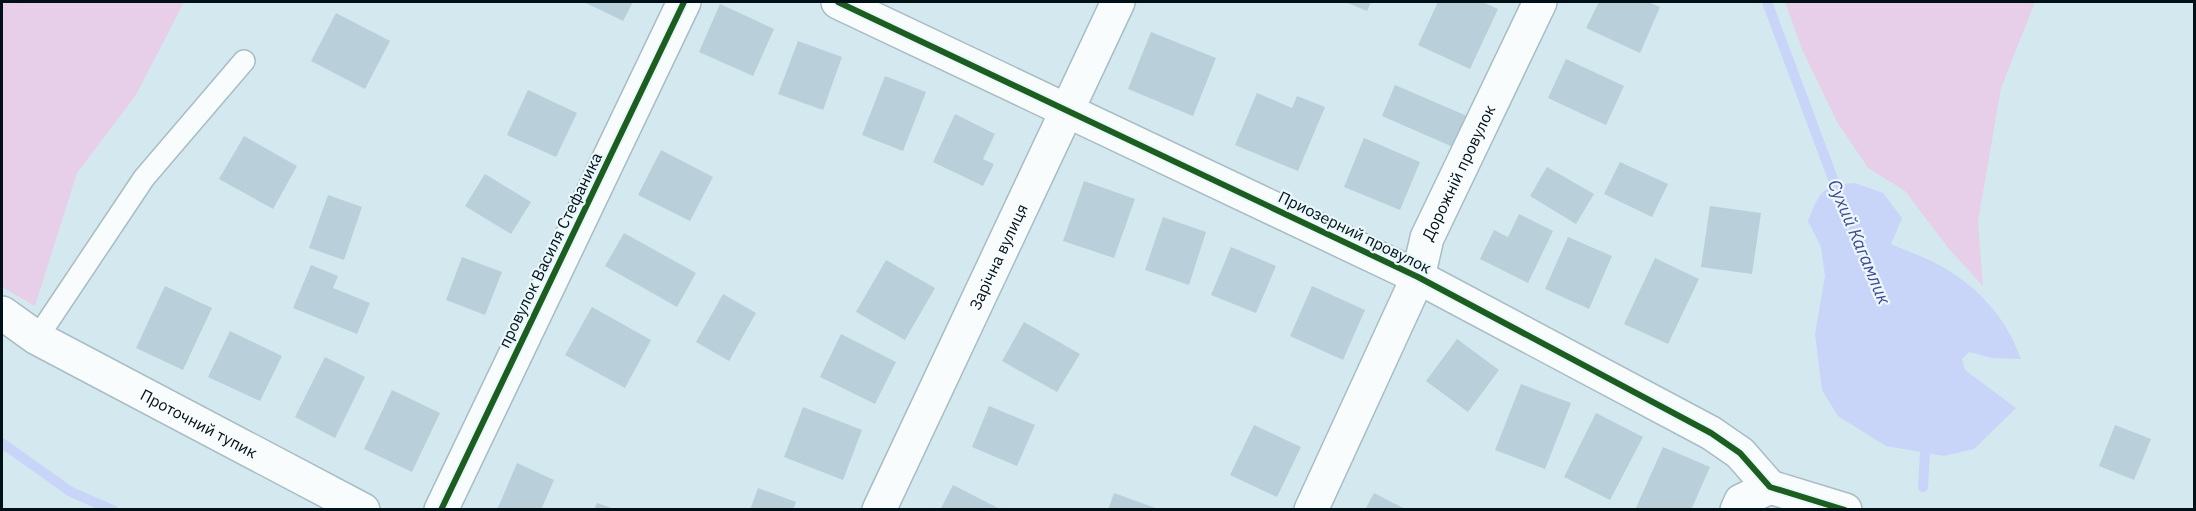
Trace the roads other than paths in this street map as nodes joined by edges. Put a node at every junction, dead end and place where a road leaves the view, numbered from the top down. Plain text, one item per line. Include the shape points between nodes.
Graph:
1 (684, 2) edge
2 (838, 2) edge
3 (1118, 2) edge
4 (1540, 2) edge
5 (244, 61) dead end
6 (1068, 110) junction
7 (1418, 277) junction
8 (2, 313) edge
9 (37, 338) junction
10 (1770, 487) junction
11 (363, 510) edge
12 (441, 510) edge
13 (879, 510) edge
14 (1311, 510) edge
15 (1737, 510) edge
16 (1845, 510) edge

1 - 12 street, провулок Василя Стефаника
2 - 6 street, Приозерний провулок
3 - 6 street, Зарічна вулиця
4 - 7 street, Дорожній провулок via 1427,238
5 - 9 lane via 144,178
6 - 7 street, Приозерний провулок
6 - 13 street, Зарічна вулиця
7 - 10 street, Приозерний провулок via 1712,434 1740,453
7 - 14 street, Дорожній провулок
8 - 9 street, Проточний тупик
9 - 11 street, Проточний тупик
10 - 15 street via 1741,501
10 - 16 street

